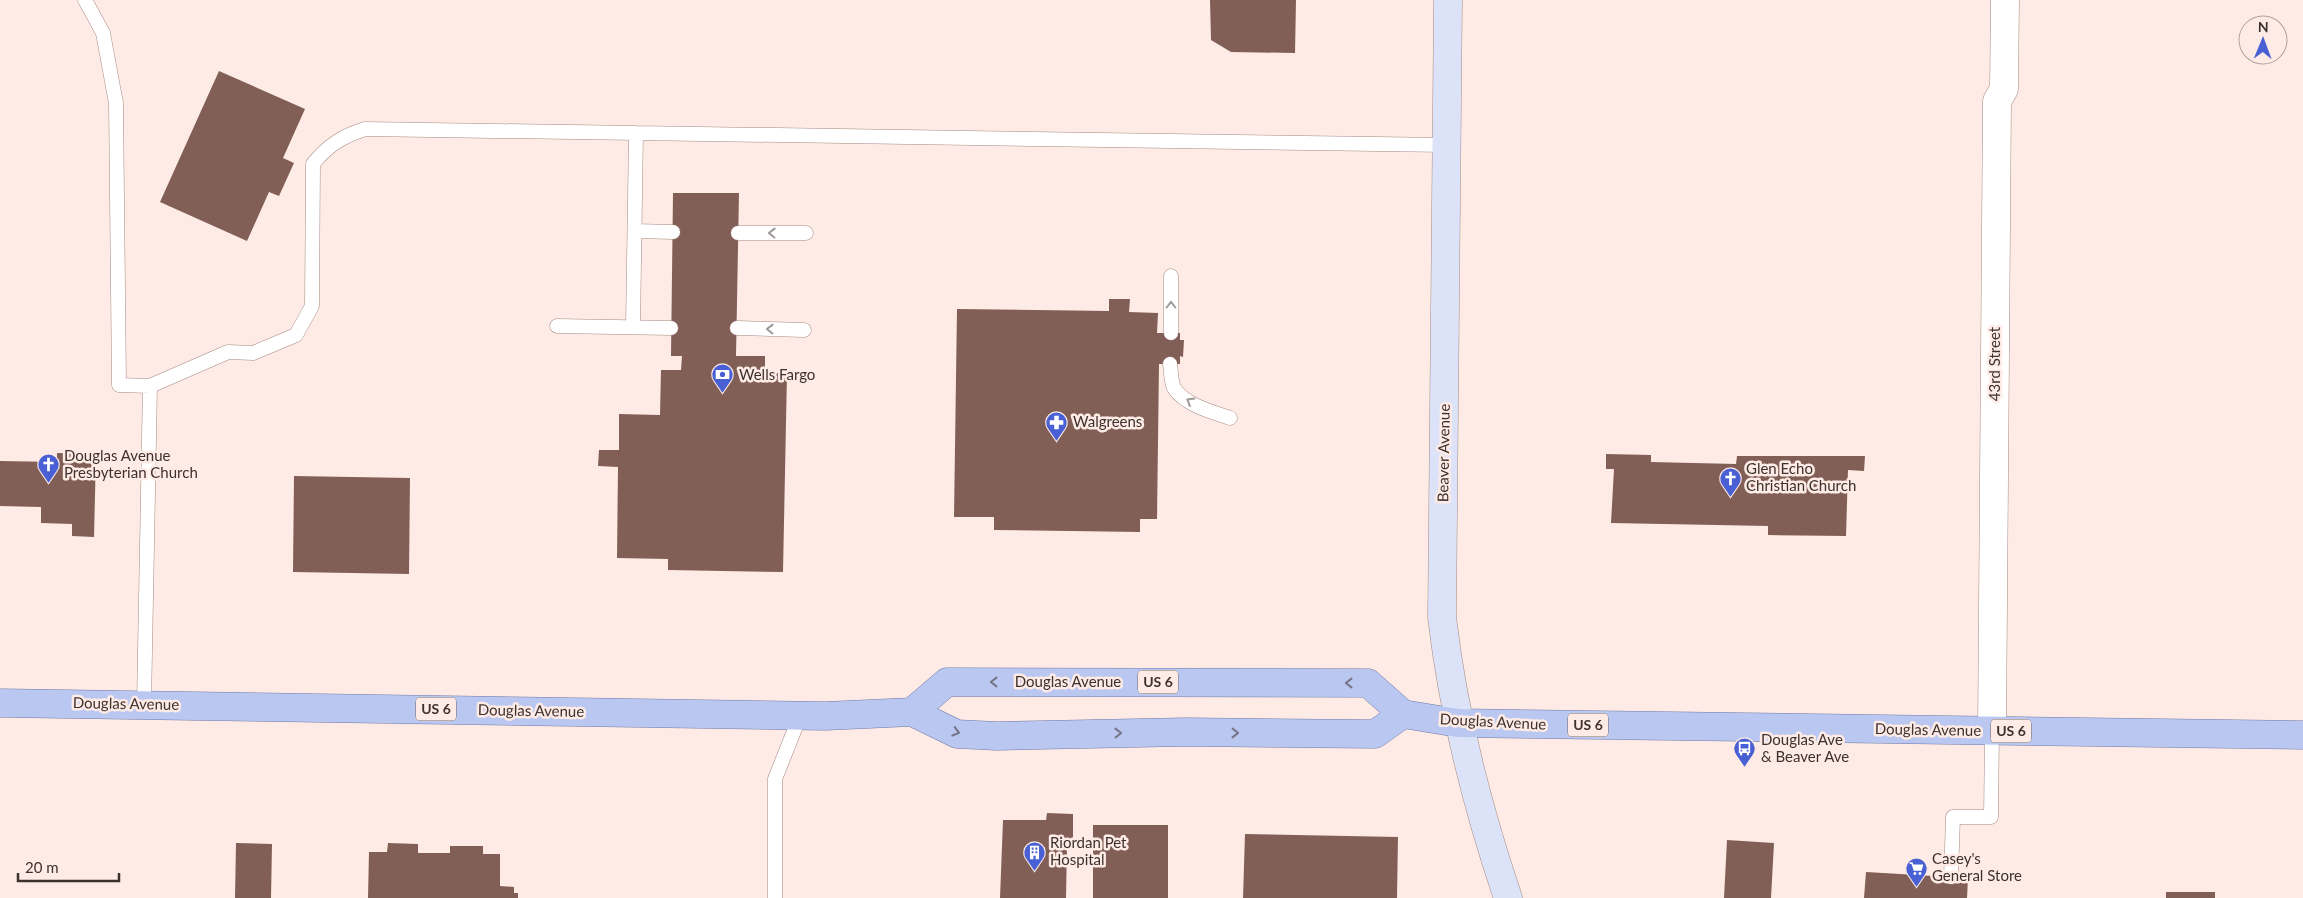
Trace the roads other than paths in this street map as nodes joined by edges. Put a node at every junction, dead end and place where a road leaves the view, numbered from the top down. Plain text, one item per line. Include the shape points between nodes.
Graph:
1 (85, 0) edge
2 (1448, 0) edge
3 (2005, 0) edge
4 (636, 133) junction
5 (1447, 145) junction
6 (635, 231) junction
7 (673, 232) dead end
8 (738, 233) dead end
9 (806, 233) dead end
10 (1171, 276) dead end
11 (557, 326) dead end
12 (633, 327) junction
13 (671, 328) dead end
14 (737, 328) dead end
15 (804, 330) dead end
16 (1171, 333) dead end
17 (1170, 364) dead end
18 (150, 386) junction
19 (1230, 418) dead end
20 (0, 703) edge
21 (144, 704) junction
22 (912, 712) junction
23 (1403, 714) junction
24 (800, 716) junction
25 (1458, 723) junction
26 (1992, 731) junction
27 (2303, 735) edge
28 (1951, 877) dead end
29 (775, 898) edge
30 (1508, 898) edge

1 - 18 lane via 103,33 116,103 119,385
2 - 5 main road, Beaver Avenue
3 - 26 street, 43rd Street via 2004,89 1997,101
4 - 5 lane
4 - 6 lane
4 - 18 lane via 365,129 347,135 332,143 313,164 312,306 296,335 253,353 228,352
5 - 25 main road, Beaver Avenue via 1442,616 1448,674
6 - 7 lane
6 - 12 lane
9 -> 8 lane
16 -> 10 lane
11 - 12 lane
12 - 13 lane
15 -> 14 lane
19 -> 17 lane via 1184,398 1174,387
18 - 21 lane
20 - 21 main road, Douglas Avenue / US 6
21 - 24 main road, Douglas Avenue / US 6
22 -> 23 main road, Douglas Avenue / US 6 via 957,734 997,736 1186,732 1375,734
23 -> 22 main road, Douglas Avenue / US 6 via 1368,683 948,682
22 - 24 main road, Douglas Avenue / US 6
23 - 25 main road, Douglas Avenue / US 6
24 - 29 lane via 775,779
25 - 26 main road, Douglas Avenue / US 6
25 - 30 main road, Beaver Avenue
26 - 27 main road, Douglas Avenue / US 6
26 - 28 lane via 1991,817 1953,816

